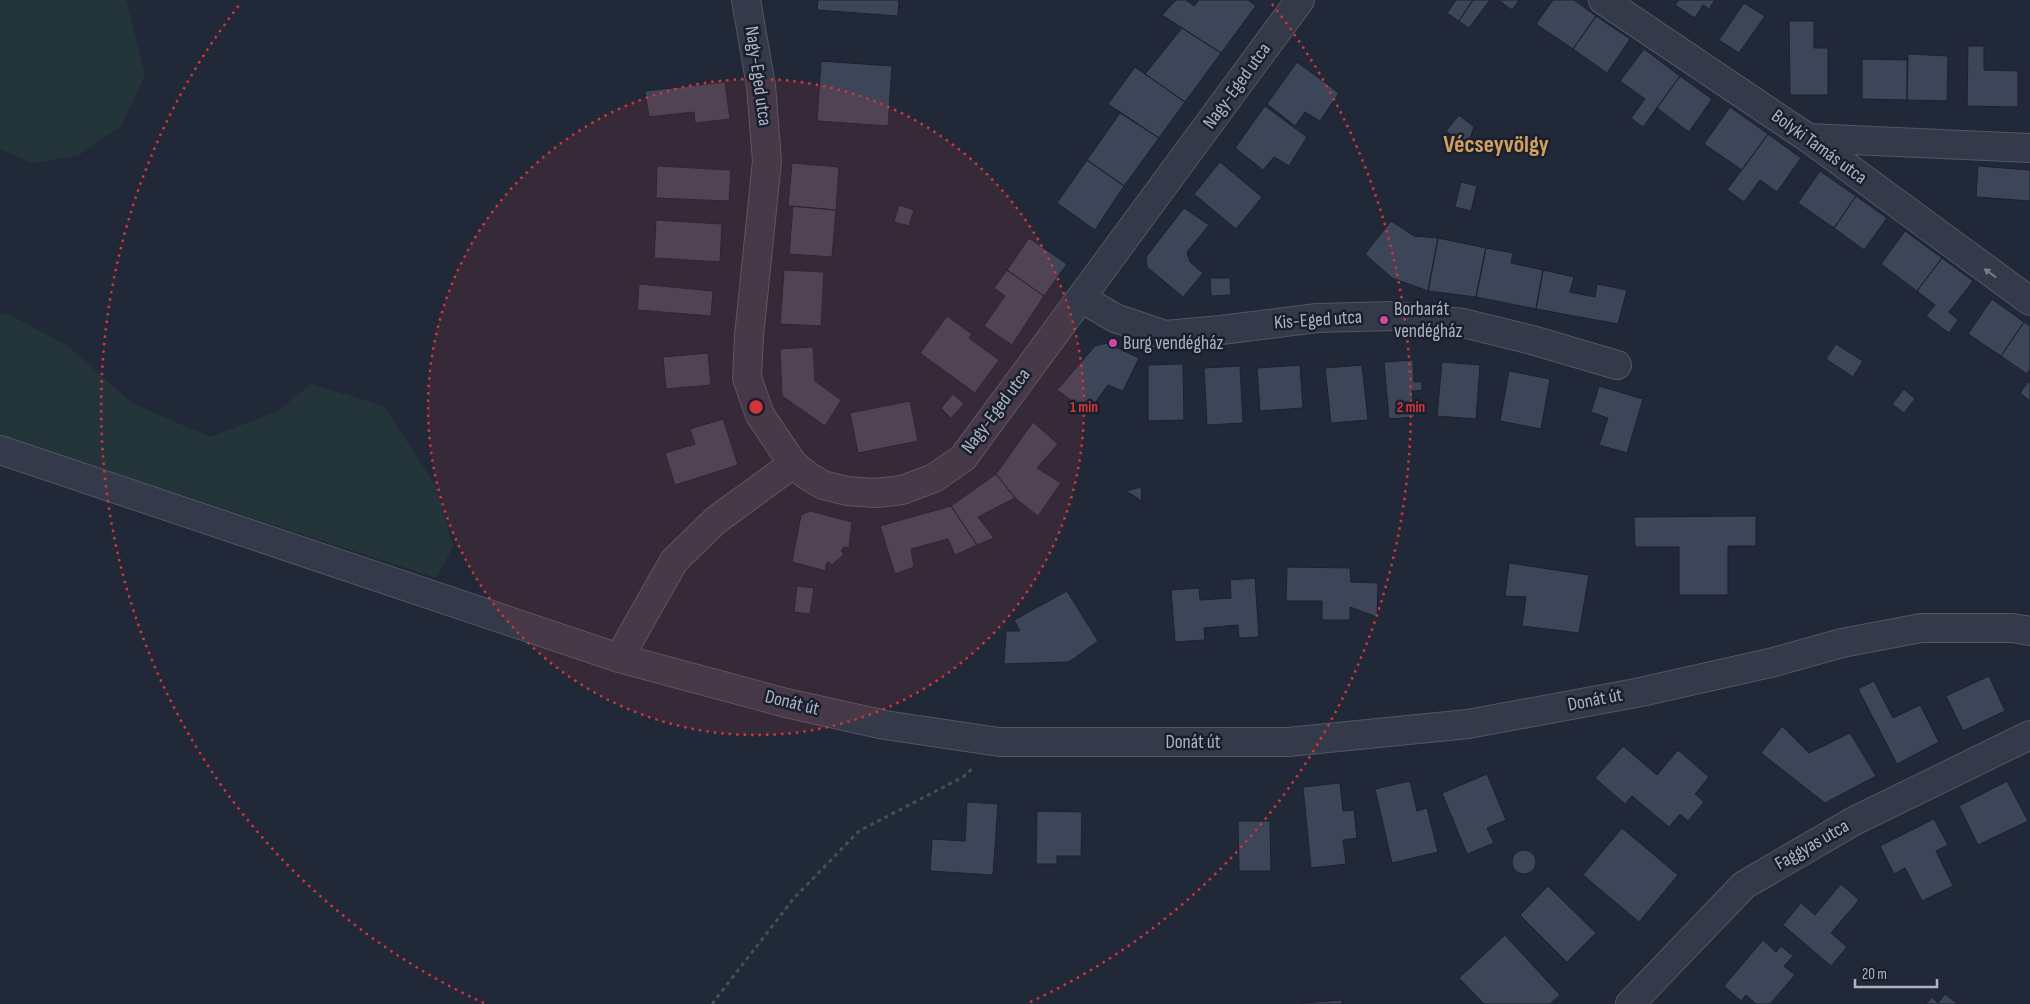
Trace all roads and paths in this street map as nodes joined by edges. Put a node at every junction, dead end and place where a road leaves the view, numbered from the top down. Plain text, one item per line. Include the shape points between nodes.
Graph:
1 (746, 0) edge
2 (1300, 0) edge
3 (1603, 0) edge
4 (1808, 138) junction
5 (2030, 148) edge
6 (1080, 298) junction
7 (2030, 301) edge
8 (1617, 365) dead end
9 (0, 450) edge
10 (793, 464) junction
11 (2030, 631) edge
12 (619, 658) junction
13 (2030, 735) edge
14 (999, 742) junction
15 (712, 1004) edge
16 (1630, 1004) edge

1 - 10 street, Nagy-Eged utca via 761,86 767,161 749,336 748,378 760,416
2 - 6 street, Nagy-Eged utca
3 - 4 street, Bolyki Tamás utca
4 - 5 street
7 -> 4 street, Bolyki Tamás utca
6 - 8 street, Kis-Eged utca via 1115,318 1165,335 1317,318 1393,316 1463,323
6 - 10 street, Nagy-Eged utca via 962,458 934,478 902,490 846,491 823,485
9 - 12 street, Donát út
10 - 12 street via 716,520 674,561
11 - 14 street, Donát út via 2012,628 1921,628 1842,643 1640,692 1468,724 1288,742
12 - 14 street, Donát út via 786,703 885,725
13 - 16 street, Faggyas utca via 1854,821 1744,885
14 - 15 path via 962,777 859,831 794,898

